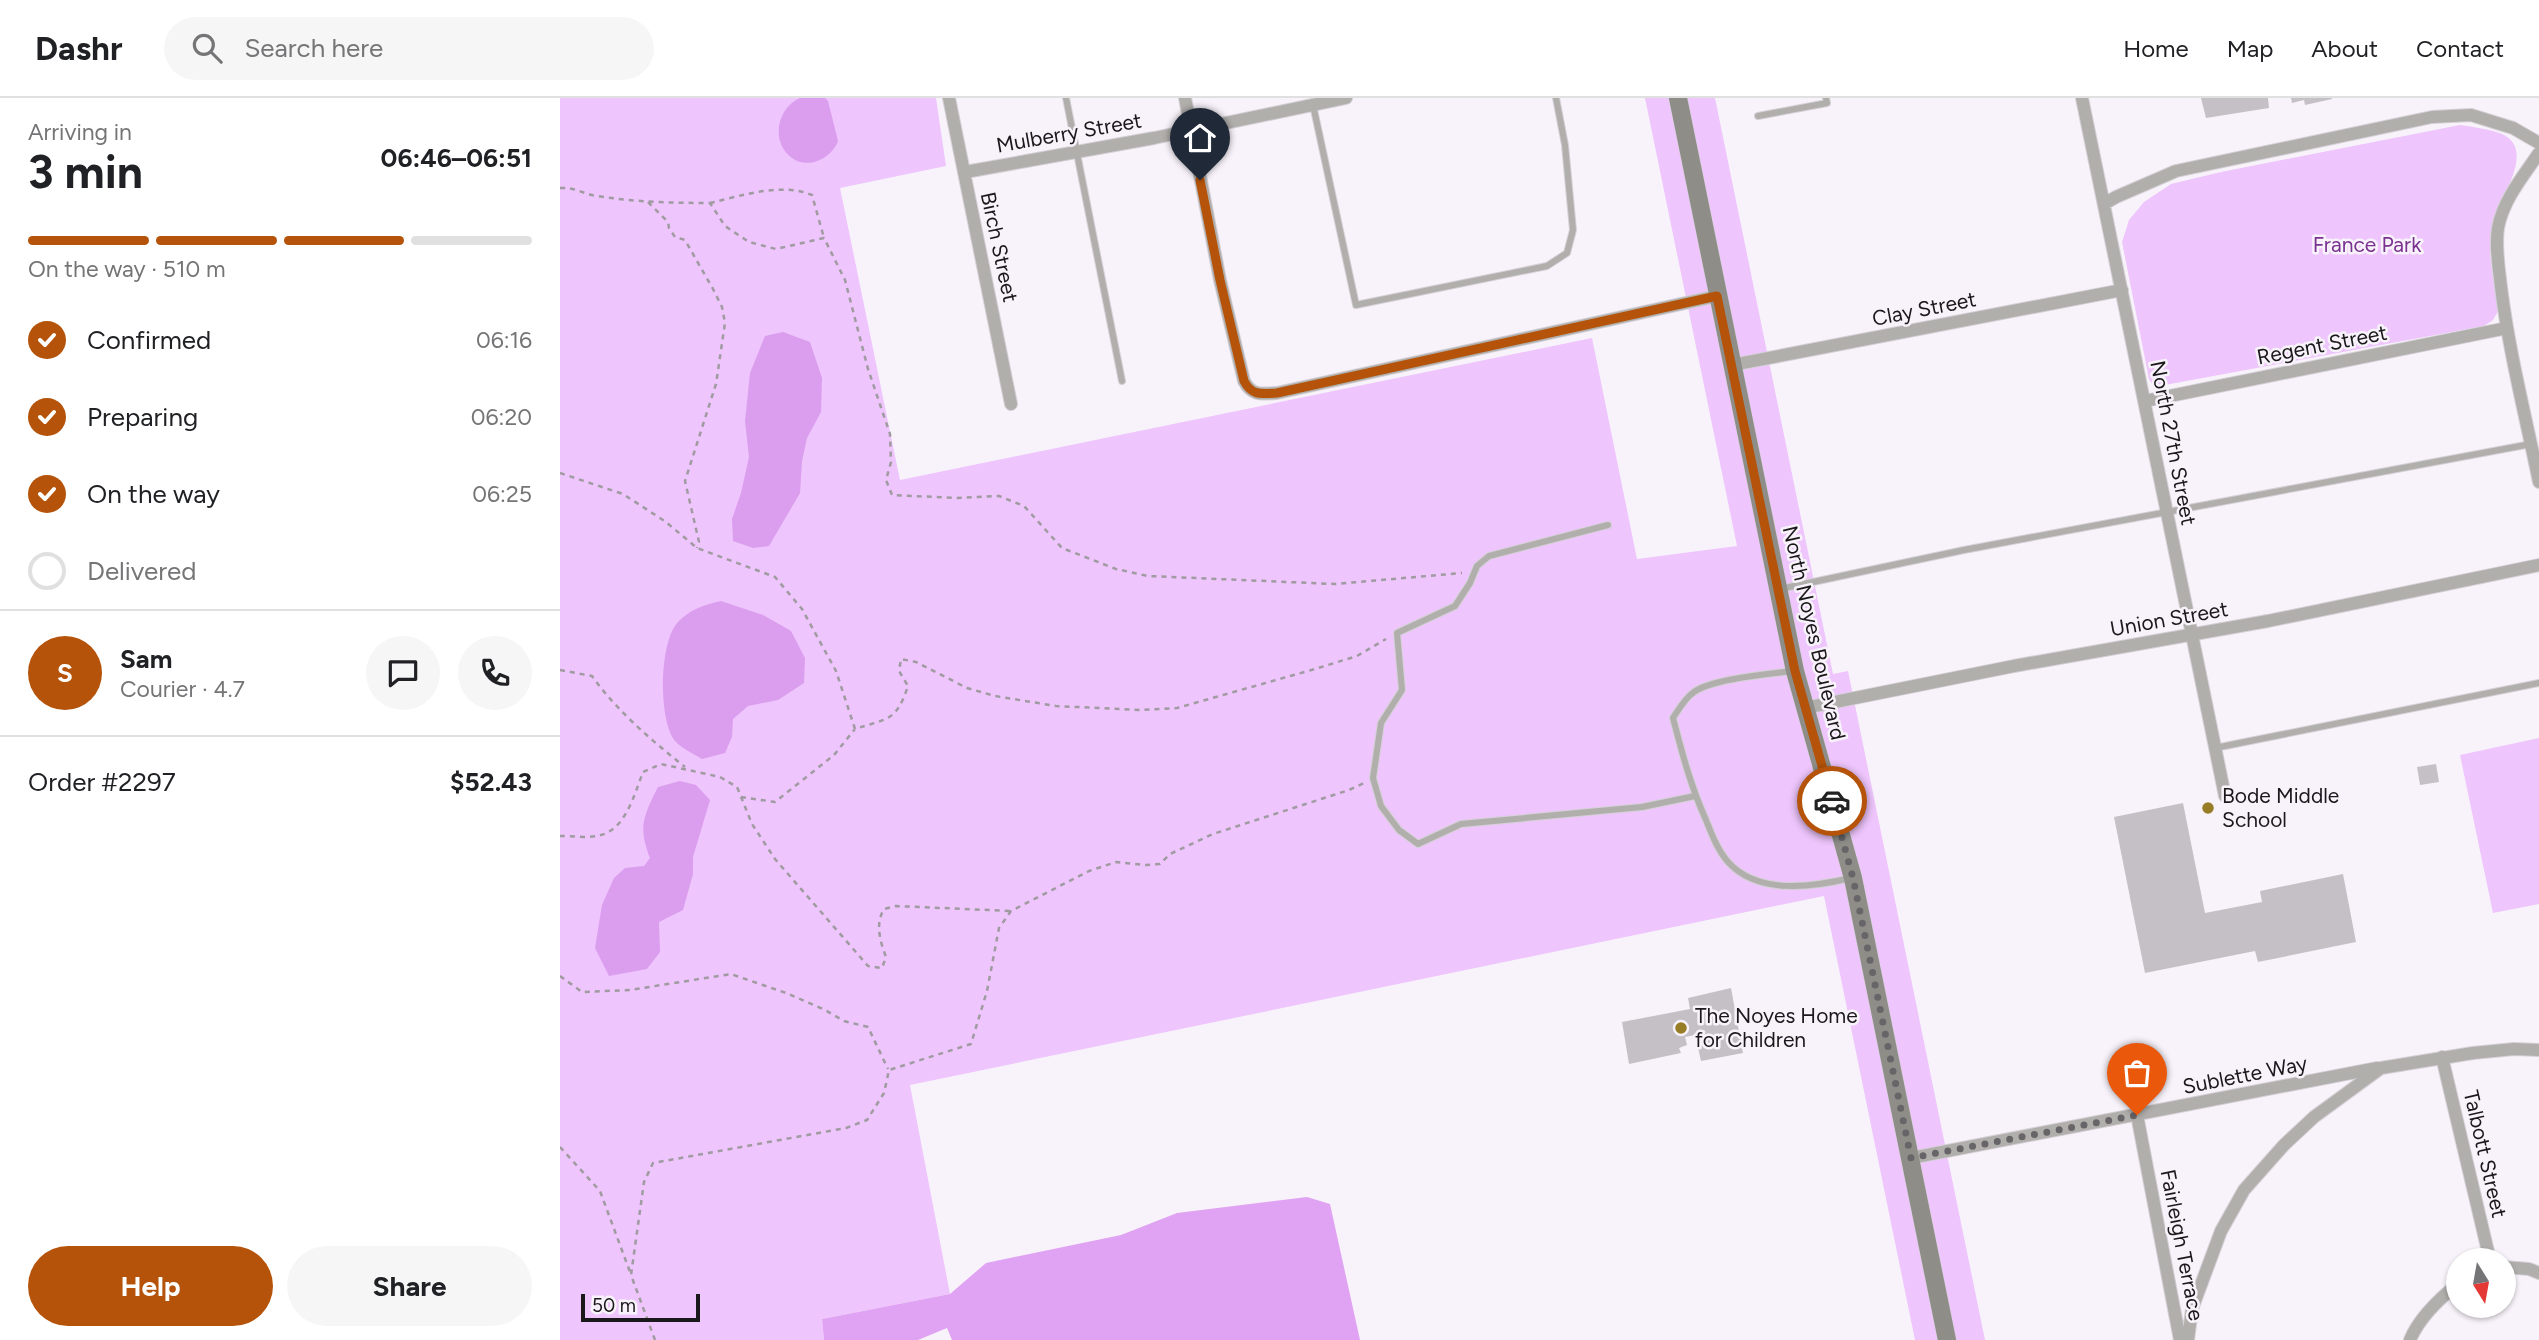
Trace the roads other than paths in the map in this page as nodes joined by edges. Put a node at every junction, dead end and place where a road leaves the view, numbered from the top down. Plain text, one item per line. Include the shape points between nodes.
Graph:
1 (949, 98) edge
2 (1066, 98) edge
3 (1185, 98) edge
4 (1346, 98) edge
5 (1556, 98) edge
6 (1678, 98) edge
7 (1826, 98) edge
8 (2082, 98) edge
9 (1313, 105) junction
10 (1758, 116) dead end
11 (1191, 130) junction
12 (2539, 143) edge
13 (1076, 152) junction
14 (2539, 153) edge
15 (965, 174) junction
16 (2104, 204) junction
17 (2122, 290) junction
18 (1717, 296) junction
19 (2507, 328) junction
20 (1732, 365) junction
21 (1122, 381) dead end
22 (2145, 401) junction
23 (1011, 404) dead end
24 (2531, 444) junction
25 (2539, 482) edge
26 (2167, 513) junction
27 (1608, 525) dead end
28 (2539, 565) edge
29 (1778, 589) junction
30 (2191, 635) junction
31 (1795, 671) junction
32 (2539, 683) edge
33 (1805, 708) junction
34 (2214, 745) junction
35 (1695, 796) junction
36 (2225, 796) dead end
37 (1853, 878) junction
38 (2539, 1050) edge
39 (2442, 1057) junction
40 (2381, 1068) junction
41 (2137, 1115) junction
42 (1911, 1158) junction
43 (2487, 1248) edge
44 (2516, 1268) edge
45 (2539, 1273) edge
46 (2446, 1293) edge
47 (1947, 1340) edge
48 (2180, 1340) edge
49 (2188, 1340) edge
50 (2410, 1340) edge

1 - 15 street, Birch Street
2 - 13 lane
3 - 11 street
4 - 9 street, Mulberry Street
5 - 9 lane via 1566,145 1573,230 1567,253 1547,266 1356,305
6 - 18 street, North Noyes Boulevard
7 - 10 lane via 1827,103
8 - 16 street, North 27th Street
9 - 11 street, Mulberry Street
11 - 13 street, Mulberry Street
11 - 18 street via 1244,381 1257,394
12 - 16 street via 2513,128 2470,115 2432,117 2176,171
13 - 15 street, Mulberry Street
13 - 21 lane
14 - 19 street via 2512,195 2498,229
15 - 23 street, Birch Street
16 - 17 street, North 27th Street
17 - 20 street, Clay Street
17 - 22 street, North 27th Street
18 - 20 street, North Noyes Boulevard
19 - 22 street, Regent Street
19 - 24 street
20 - 29 street, North Noyes Boulevard
22 - 26 street, North 27th Street
24 - 25 street
24 - 26 lane
26 - 29 lane
26 - 30 street, North 27th Street
27 - 35 lane via 1489,556 1477,566 1455,606 1397,633 1402,690 1381,723 1373,778 1381,806 1399,830 1418,844 1461,824 1642,807
28 - 30 street, Union Street
29 - 31 street, North Noyes Boulevard
30 - 33 street, Union Street
30 - 34 street, North 27th Street
31 - 33 street, North Noyes Boulevard
31 - 35 lane via 1737,678 1696,690 1685,700 1673,718
32 - 34 lane
33 - 37 street, North Noyes Boulevard
34 - 36 street, North 27th Street
35 - 37 lane via 1720,851 1731,865 1754,879 1780,886
37 - 42 street, North Noyes Boulevard
38 - 39 street
39 - 40 street, Sublette Way
39 - 43 street, Talbott Street
40 - 41 street, Sublette Way
40 - 49 street via 2314,1117 2244,1190 2221,1231 2192,1309
41 - 42 street, Sublette Way
41 - 48 street, Fairleigh Terrace
42 - 47 street, North Noyes Boulevard
44 - 45 street
46 - 50 street

